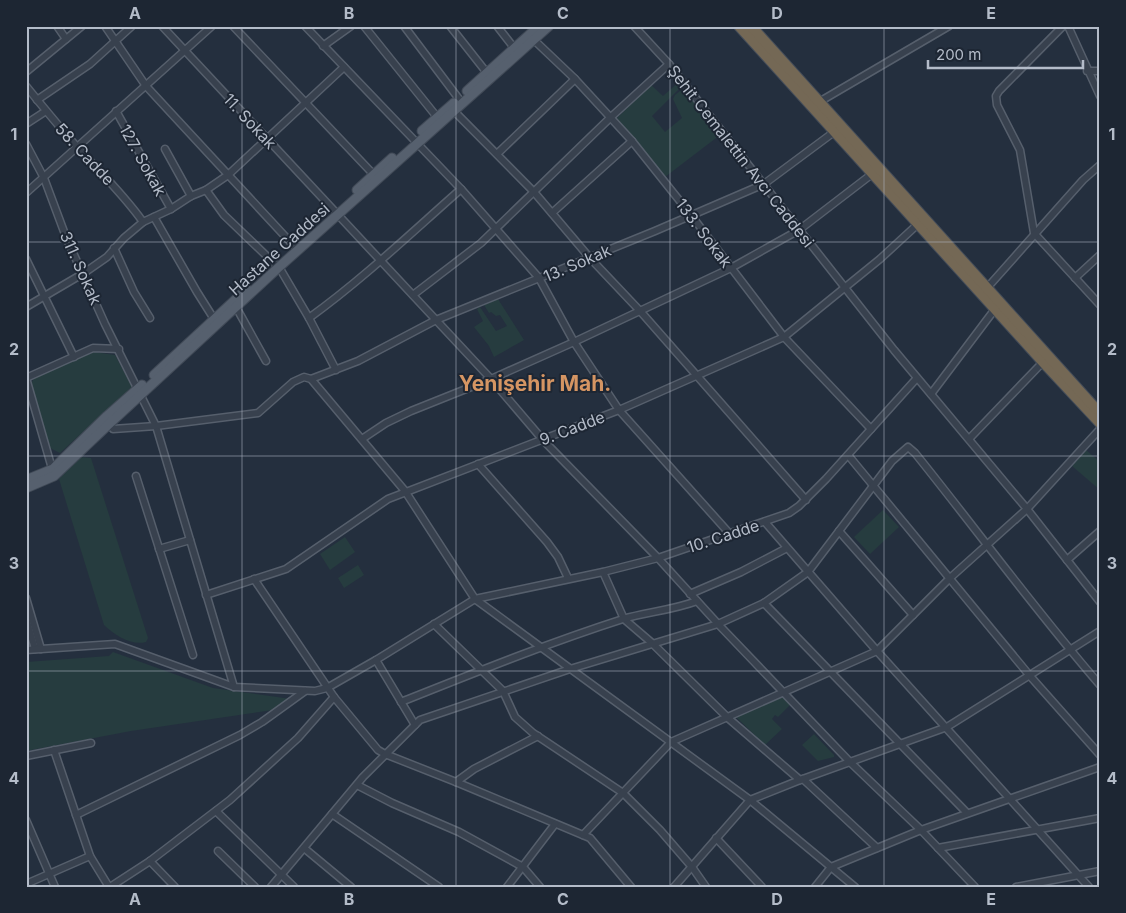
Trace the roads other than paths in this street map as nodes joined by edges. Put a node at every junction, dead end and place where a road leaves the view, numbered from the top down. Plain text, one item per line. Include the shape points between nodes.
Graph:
1 (57, 26) edge
2 (82, 26) edge
3 (104, 26) edge
4 (132, 26) edge
5 (162, 26) edge
6 (212, 26) edge
7 (233, 26) edge
8 (305, 26) edge
9 (351, 26) edge
10 (364, 26) edge
11 (404, 26) edge
12 (450, 26) edge
13 (497, 26) edge
14 (540, 26) edge
15 (549, 26) edge
16 (634, 26) edge
17 (739, 26) edge
18 (949, 26) edge
19 (1063, 26) edge
20 (1068, 26) edge
21 (755, 28) edge
22 (66, 40) junction
23 (534, 40) junction
24 (114, 42) junction
25 (323, 46) junction
26 (515, 49) junction
27 (184, 51) junction
28 (669, 64) junction
29 (344, 67) junction
30 (1100, 70) edge
31 (1088, 71) junction
32 (26, 72) edge
33 (487, 73) junction
34 (575, 79) junction
35 (26, 86) edge
36 (146, 86) junction
37 (1100, 96) edge
38 (459, 99) junction
39 (37, 100) junction
40 (305, 102) junction
41 (818, 102) junction
42 (46, 111) junction
43 (116, 111) junction
44 (454, 111) junction
45 (437, 117) junction
46 (611, 117) junction
47 (26, 124) edge
48 (834, 132) junction
49 (266, 139) junction
50 (416, 141) junction
51 (632, 141) junction
52 (26, 144) edge
53 (78, 148) junction
54 (165, 148) dead end
55 (497, 154) junction
56 (1100, 165) edge
57 (374, 174) junction
58 (872, 174) junction
59 (228, 175) junction
60 (44, 178) junction
61 (764, 184) junction
62 (461, 189) junction
63 (206, 190) junction
64 (26, 192) edge
65 (534, 192) junction
66 (191, 196) junction
67 (171, 209) junction
68 (337, 212) junction
69 (552, 213) junction
70 (691, 215) junction
71 (154, 216) junction
72 (143, 222) junction
73 (918, 224) junction
74 (495, 228) junction
75 (799, 230) junction
76 (1034, 233) junction
77 (294, 246) junction
78 (114, 248) junction
79 (1100, 255) edge
80 (589, 257) junction
81 (26, 259) edge
82 (380, 261) junction
83 (277, 266) junction
84 (731, 268) junction
85 (84, 274) junction
86 (539, 278) junction
87 (1075, 278) junction
88 (844, 288) junction
89 (986, 288) junction
90 (413, 295) junction
91 (44, 296) junction
92 (1100, 305) edge
93 (26, 307) edge
94 (236, 307) junction
95 (995, 309) junction
96 (641, 312) junction
97 (150, 318) dead end
98 (309, 318) junction
99 (214, 319) junction
100 (436, 320) junction
101 (784, 336) junction
102 (574, 342) junction
103 (119, 349) junction
104 (74, 357) junction
105 (266, 361) dead end
106 (1043, 362) junction
107 (336, 370) junction
108 (697, 376) junction
109 (26, 378) edge
110 (491, 378) junction
111 (917, 378) junction
112 (311, 379) junction
113 (139, 392) junction
114 (28, 393) edge
115 (931, 394) junction
116 (619, 410) junction
117 (1100, 413) edge
118 (108, 420) junction
119 (1100, 423) edge
120 (156, 426) junction
121 (871, 429) junction
122 (1100, 429) edge
123 (362, 439) junction
124 (969, 439) junction
125 (544, 440) junction
126 (848, 455) junction
127 (478, 464) junction
128 (53, 473) junction
129 (136, 476) dead end
130 (26, 480) edge
131 (874, 485) junction
132 (26, 488) edge
133 (405, 491) junction
134 (806, 500) junction
135 (1027, 509) junction
136 (765, 522) junction
137 (839, 531) junction
138 (1100, 531) edge
139 (729, 533) junction
140 (190, 540) junction
141 (988, 545) junction
142 (787, 548) junction
143 (159, 549) junction
144 (658, 558) junction
145 (1067, 560) junction
146 (603, 572) junction
147 (808, 572) junction
148 (568, 578) junction
149 (950, 578) junction
150 (254, 579) junction
151 (690, 594) junction
152 (206, 596) junction
153 (26, 598) edge
154 (474, 599) junction
155 (697, 601) junction
156 (1100, 602) edge
157 (764, 603) junction
158 (914, 615) junction
159 (26, 618) edge
160 (624, 619) junction
161 (434, 624) junction
162 (718, 624) junction
163 (1100, 631) edge
164 (652, 643) junction
165 (542, 648) junction
166 (38, 649) junction
167 (26, 650) edge
168 (877, 650) junction
169 (1070, 650) junction
170 (193, 655) dead end
171 (376, 660) junction
172 (570, 669) junction
173 (482, 671) junction
174 (831, 672) junction
175 (1030, 676) junction
176 (1100, 685) edge
177 (234, 687) junction
178 (328, 688) junction
179 (305, 692) junction
180 (503, 692) junction
181 (784, 692) junction
182 (334, 697) junction
183 (401, 702) junction
184 (728, 718) junction
185 (415, 725) junction
186 (947, 727) junction
187 (538, 736) junction
188 (671, 742) junction
189 (91, 743) dead end
190 (901, 744) junction
191 (54, 750) junction
192 (385, 754) junction
193 (1100, 755) edge
194 (26, 756) edge
195 (850, 762) junction
196 (1100, 767) edge
197 (801, 779) junction
198 (456, 782) junction
199 (357, 785) junction
200 (623, 793) junction
201 (1011, 799) junction
202 (750, 800) junction
203 (216, 811) junction
204 (967, 813) junction
205 (332, 814) junction
206 (76, 815) junction
207 (1100, 818) edge
208 (26, 820) edge
209 (555, 824) junction
210 (1037, 829) junction
211 (921, 830) junction
212 (583, 834) junction
213 (716, 838) junction
214 (304, 848) junction
215 (877, 848) junction
216 (938, 848) junction
217 (218, 851) dead end
218 (90, 856) junction
219 (150, 861) junction
220 (523, 867) junction
221 (692, 867) junction
222 (831, 867) junction
223 (1100, 871) edge
224 (1077, 874) junction
225 (49, 875) junction
226 (281, 875) junction
227 (26, 884) edge
228 (55, 887) edge
229 (110, 887) edge
230 (175, 887) edge
231 (254, 887) edge
232 (271, 887) edge
233 (294, 887) edge
234 (351, 887) edge
235 (439, 887) edge
236 (508, 887) edge
237 (540, 887) edge
238 (632, 887) edge
239 (674, 887) edge
240 (706, 887) edge
241 (762, 887) edge
242 (815, 887) edge
243 (855, 887) edge
244 (975, 887) edge
245 (1016, 887) edge
246 (1089, 887) edge

1 - 22 street
2 - 22 street
3 - 24 street
4 - 24 street
5 - 27 street, 11. Sokak
6 - 27 street
7 - 40 street
8 - 25 street
9 - 25 street
10 - 45 street
11 - 38 street
12 - 33 street
13 - 26 street
14 - 26 main road, Hastane Caddesi
15 - 23 main road, Hastane Caddesi
16 - 28 street, Şehit Cemalettin Avcı Caddesi
17 - 48 highway
18 - 41 street
19 - 76 street via 996,96 997,105 1020,150
20 - 31 street
21 - 41 highway
22 - 32 street
23 - 34 street, 133. Sokak
23 - 44 main road, Hastane Caddesi
24 - 36 street
24 - 39 street via 90,64
25 - 29 street
26 - 33 main road, Hastane Caddesi
27 - 36 street
27 - 49 street, 11. Sokak
28 - 46 street
28 - 61 street, Şehit Cemalettin Avcı Caddesi
29 - 40 street
29 - 50 street
30 - 31 street
31 - 37 street
33 - 38 main road, Hastane Caddesi
34 - 46 street, 133. Sokak
34 - 55 street
35 - 39 street, 58. Cadde
36 - 43 street
36 - 59 street
38 - 45 main road, Hastane Caddesi
39 - 42 street, 58. Cadde
40 - 49 street
40 - 57 street
41 - 89 highway
42 - 47 street
42 - 53 street, 58. Cadde
43 - 53 street
43 - 67 street, 127. Sokak
44 - 50 main road, Hastane Caddesi
44 - 55 street
45 - 50 main road, Hastane Caddesi
46 - 51 street, 133. Sokak
46 - 65 street
48 - 58 highway
48 - 61 street, 13. Sokak
49 - 59 street
49 - 68 street, 11. Sokak
50 - 57 main road, Hastane Caddesi
50 - 62 street
50 - 68 main road, Hastane Caddesi
51 - 69 street
51 - 70 street, 133. Sokak
52 - 60 street, 311. Sokak
53 - 60 street
53 - 72 street, 58. Cadde
54 - 66 street
55 - 65 street
56 - 76 street
57 - 68 main road, Hastane Caddesi
58 - 73 highway
58 - 75 street
59 - 63 street
59 - 77 street
60 - 64 street
60 - 85 street, 311. Sokak
61 - 70 street, 13. Sokak
61 - 75 street, Şehit Cemalettin Avcı Caddesi
62 - 74 street
62 - 82 street
63 - 66 street
63 - 83 street via 224,215
65 - 69 street
65 - 74 street
66 - 67 street
67 - 71 street
68 - 77 main road, Hastane Caddesi
68 - 82 street, 11. Sokak
68 - 83 main road, Hastane Caddesi
69 - 80 street
70 - 80 street, 13. Sokak
70 - 84 street, 133. Sokak
71 - 72 street
71 - 99 street
72 - 78 street
73 - 88 street, 9. Cadde
73 - 95 highway
74 - 86 street
74 - 90 street via 481,243
75 - 84 street
75 - 88 street, Şehit Cemalettin Avcı Caddesi
76 - 87 street
76 - 89 street
77 - 83 main road, Hastane Caddesi
78 - 85 street
78 - 97 street
79 - 87 street
80 - 86 street, 13. Sokak
80 - 96 street
81 - 91 street
82 - 90 street, 11. Sokak
82 - 98 street
83 - 94 main road, Hastane Caddesi
83 - 98 street
83 - 99 main road, Hastane Caddesi
84 - 96 street
84 - 101 street, 133. Sokak
85 - 91 street
85 - 103 street, 311. Sokak
86 - 100 street, 13. Sokak
86 - 102 street
87 - 92 street
88 - 101 street, 9. Cadde
88 - 111 street, Şehit Cemalettin Avcı Caddesi
89 - 117 highway
90 - 100 street, 11. Sokak
91 - 93 street
91 - 104 street
94 - 105 street
94 - 113 main road, Hastane Caddesi
95 - 106 highway
95 - 115 street
96 - 102 street
96 - 108 street
98 - 107 street
99 - 113 main road, Hastane Caddesi
100 - 107 street, 13. Sokak
100 - 110 street, 11. Sokak
101 - 108 street, 9. Cadde
101 - 121 street, 133. Sokak
102 - 110 street
102 - 116 street
103 - 104 street via 93,348
103 - 113 street, 311. Sokak
104 - 109 street
106 - 119 highway
106 - 124 street
107 - 112 street, 13. Sokak
108 - 116 street, 9. Cadde
108 - 134 street
109 - 114 street
110 - 123 street via 411,411
110 - 125 street, 11. Sokak
111 - 115 street, Şehit Cemalettin Avcı Caddesi
111 - 121 street, 10. Cadde
112 - 120 street, 13. Sokak via 304,377 293,382 258,413
112 - 123 street
113 - 118 main road, Hastane Caddesi
113 - 120 street, 311. Sokak
114 - 128 street
115 - 124 street, Şehit Cemalettin Avcı Caddesi
116 - 125 street, 9. Cadde
116 - 139 street
118 - 120 street, 13. Sokak via 113,430
118 - 128 main road, Hastane Caddesi
120 - 140 street, 311. Sokak
121 - 126 street, 10. Cadde
122 - 135 street
123 - 133 street
124 - 135 street, Şehit Cemalettin Avcı Caddesi
125 - 127 street, 9. Cadde
125 - 144 street, 11. Sokak
126 - 131 street
126 - 134 street, 10. Cadde
127 - 133 street, 9. Cadde
127 - 148 street via 558,557
128 - 130 main road, Hastane Caddesi
128 - 132 main road, Hastane Caddesi
129 - 143 street
131 - 137 street
131 - 141 street via 908,447
131 - 149 street
133 - 150 street, 9. Cadde via 388,499 286,569
133 - 154 street
134 - 136 street, 10. Cadde via 789,513
135 - 141 street
135 - 145 street, Şehit Cemalettin Avcı Caddesi
136 - 139 street, 10. Cadde
136 - 142 street
137 - 147 street
137 - 158 street
138 - 145 street
139 - 144 street, 10. Cadde
140 - 143 street
140 - 152 street, 311. Sokak
141 - 149 street
141 - 169 street
142 - 147 street
142 - 151 street
143 - 170 street
144 - 146 street, 10. Cadde
144 - 151 street, 11. Sokak
145 - 156 street, Şehit Cemalettin Avcı Caddesi
146 - 148 street, 10. Cadde
146 - 160 street
147 - 157 street
147 - 168 street
148 - 154 street, 10. Cadde
149 - 158 street
149 - 175 street
150 - 152 street, 9. Cadde
150 - 178 street
151 - 155 street, 11. Sokak
152 - 177 street, 311. Sokak
153 - 166 street
154 - 161 street
154 - 165 street
155 - 160 street
155 - 162 street, 11. Sokak
157 - 162 street
157 - 174 street
158 - 168 street
159 - 166 street
160 - 164 street
160 - 165 street
161 - 171 street
161 - 173 street
162 - 164 street
162 - 181 street, 11. Sokak
163 - 169 street
164 - 172 street
164 - 184 street
165 - 172 street
165 - 173 street
166 - 167 street
166 - 177 street via 115,644
168 - 174 street
168 - 186 street
169 - 175 street
169 - 176 street
171 - 178 street
171 - 183 street
172 - 180 street
172 - 188 street
173 - 180 street
173 - 183 street
174 - 181 street
174 - 190 street
175 - 186 street
175 - 193 street
177 - 179 street
178 - 179 street
178 - 182 street
179 - 206 street via 240,735
180 - 185 street via 420,720
180 - 187 street via 515,717
181 - 184 street
181 - 195 street, 11. Sokak
182 - 192 street via 378,750
182 - 203 street via 298,738
183 - 185 street
184 - 188 street
184 - 197 street
185 - 192 street
186 - 190 street
186 - 201 street
187 - 198 street via 474,769
187 - 200 street
188 - 200 street
188 - 202 street
189 - 191 street
190 - 195 street
190 - 204 street
191 - 194 street
191 - 206 street
192 - 198 street
192 - 199 street
195 - 197 street
195 - 211 street, 11. Sokak
196 - 201 street
197 - 202 street
197 - 215 street
198 - 209 street
199 - 205 street
199 - 220 street via 459,832
200 - 212 street
200 - 221 street
201 - 204 street
201 - 210 street
202 - 213 street
202 - 222 street
203 - 219 street
203 - 226 street
204 - 211 street
205 - 214 street
205 - 235 street
206 - 218 street
207 - 210 street
208 - 225 street
209 - 212 street
209 - 220 street
210 - 216 street
210 - 224 street
211 - 215 street
211 - 216 street, 11. Sokak
212 - 238 street
213 - 221 street
213 - 241 street
214 - 226 street
214 - 234 street
215 - 222 street
216 - 244 street, 11. Sokak
217 - 231 street
218 - 225 street
218 - 229 street
219 - 229 street
219 - 230 street
220 - 236 street
220 - 237 street
221 - 239 street
221 - 240 street
222 - 242 street
222 - 243 street
223 - 224 street
224 - 245 street
224 - 246 street
225 - 227 street
225 - 228 street
226 - 232 street
226 - 233 street

